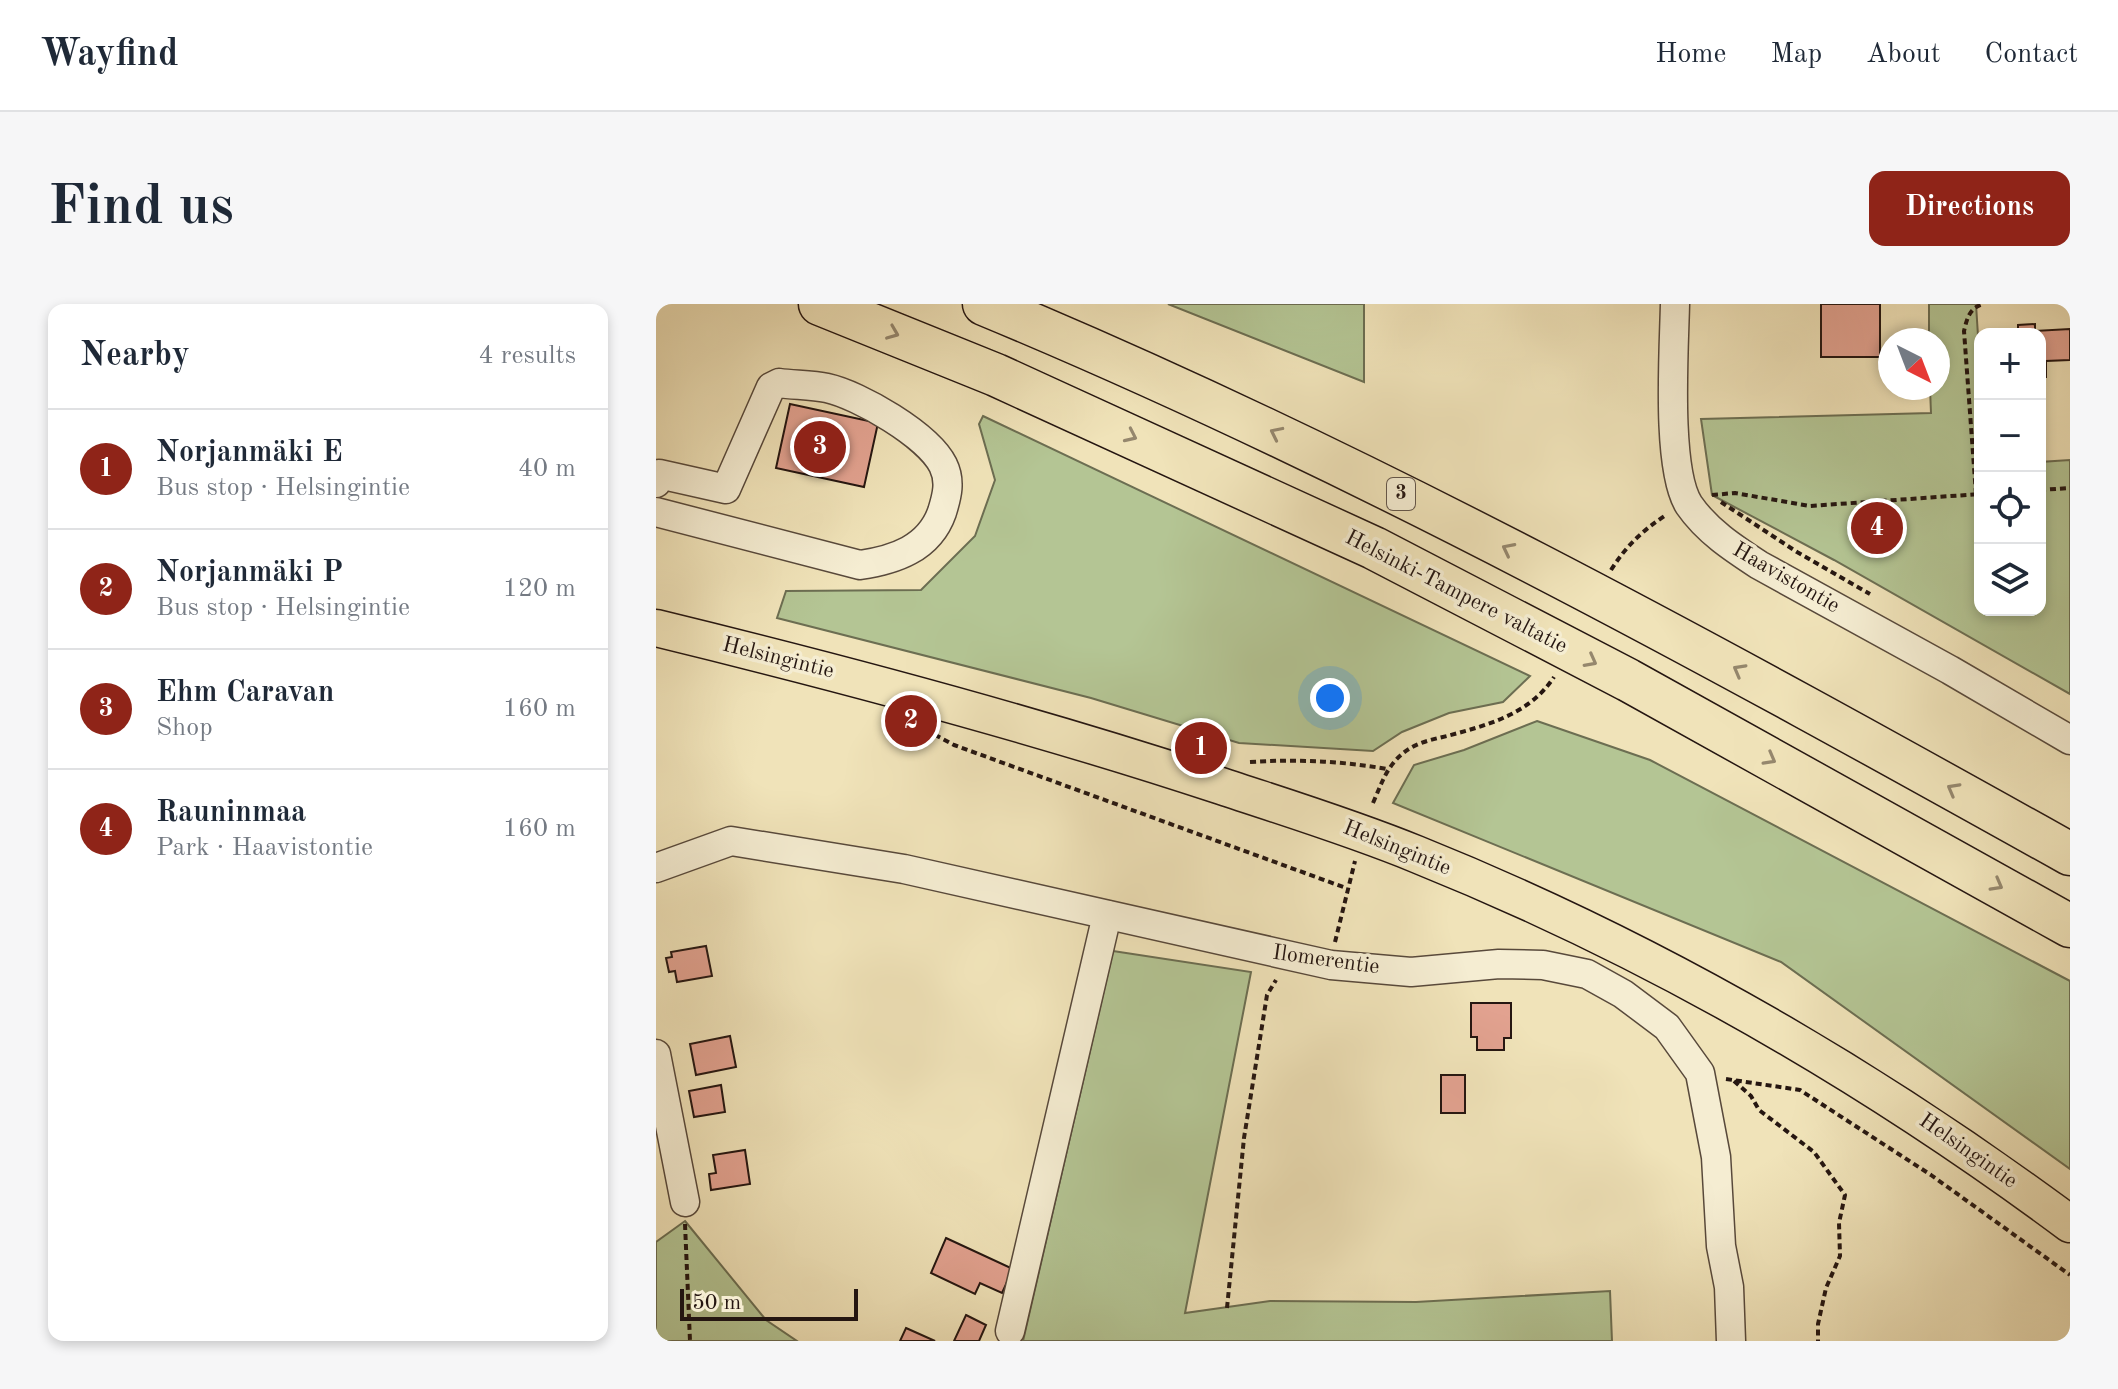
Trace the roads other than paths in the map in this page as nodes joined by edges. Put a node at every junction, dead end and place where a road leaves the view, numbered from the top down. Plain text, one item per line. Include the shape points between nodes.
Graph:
1 (820, 304) edge
2 (984, 304) edge
3 (1675, 304) edge
4 (656, 483) edge
5 (656, 512) edge
6 (656, 628) edge
7 (2070, 740) edge
8 (2070, 854) edge
9 (656, 868) edge
10 (1107, 915) junction
11 (2070, 926) edge
12 (656, 1054) edge
13 (685, 1202) road end
14 (2070, 1224) edge
15 (1010, 1331) dead end
16 (1731, 1341) edge

1 -> 11 highway, Helsinki-Tampere valtatie via 996,375 1374,548 1628,680
8 -> 2 highway, 3 via 1657,626 1399,493 1199,396
3 - 7 street, Haavistontie via 1678,480 1700,499 1707,527 1759,565
4 - 5 street via 659,474 726,489 771,387 779,383 829,388 897,419 943,465 949,490 938,524 908,553 860,565
6 - 14 main road, Helsingintie via 997,716 1313,814 1417,854 1628,949 1777,1029 1914,1113
9 - 10 street, Ilomerentie via 731,841 904,869
10 - 15 street
10 - 16 street, Ilomerentie via 1331,965 1411,972 1543,965 1587,974 1623,994 1667,1027 1700,1073 1716,1157
12 - 13 street

